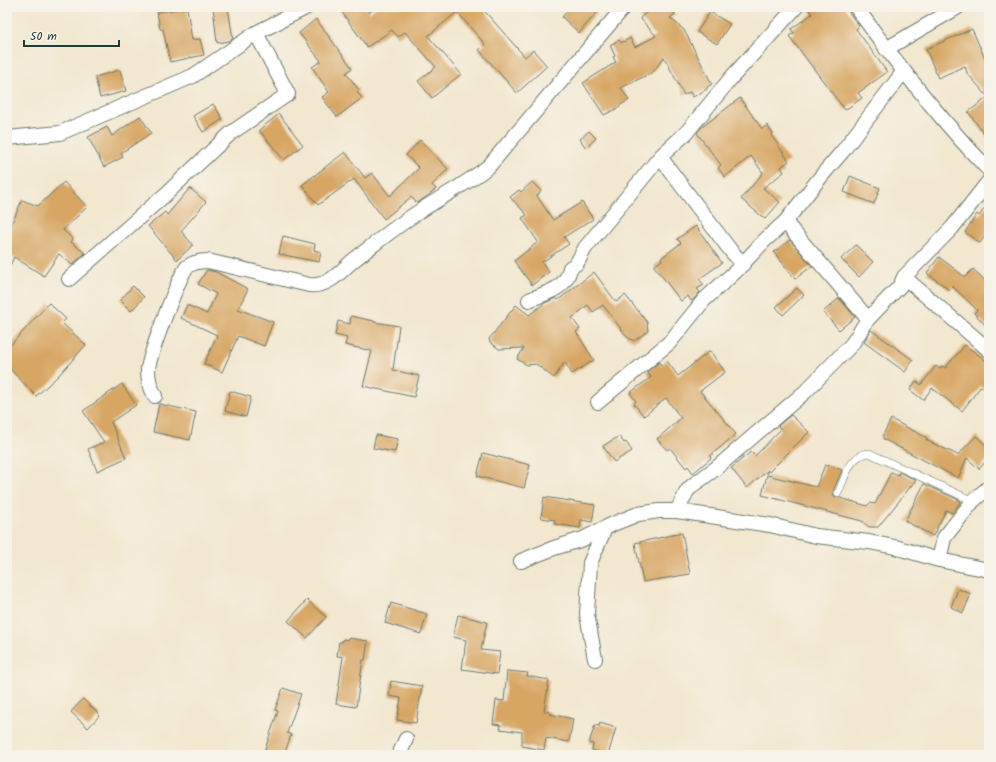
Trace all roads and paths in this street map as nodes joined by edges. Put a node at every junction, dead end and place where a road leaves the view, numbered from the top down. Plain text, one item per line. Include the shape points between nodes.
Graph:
1 (307, 7) edge
2 (624, 7) edge
3 (796, 7) edge
4 (856, 7) edge
5 (953, 8) edge
6 (256, 34) junction
7 (886, 49) junction
8 (904, 71) junction
9 (7, 138) edge
10 (660, 157) junction
11 (987, 163) edge
12 (989, 181) edge
13 (785, 222) junction
14 (743, 264) junction
15 (904, 278) junction
16 (70, 279) dead end
17 (528, 300) dead end
18 (868, 319) junction
19 (989, 350) edge
20 (155, 396) dead end
21 (598, 402) dead end
22 (989, 487) edge
23 (838, 493) dead end
24 (973, 501) junction
25 (678, 511) junction
26 (605, 528) junction
27 (939, 560) junction
28 (521, 561) dead end
29 (989, 570) edge
30 (595, 659) dead end
31 (406, 739) dead end
32 (399, 755) edge

1 - 6 street
2 - 20 street via 489,166 469,182 417,212 323,285 310,285 208,261 199,261 188,267 150,357 149,384
3 - 10 street via 731,78 686,133
4 - 7 street
5 - 7 street
6 - 9 street via 193,76 60,133
6 - 16 street via 288,94 231,133
7 - 8 street
8 - 11 street via 960,140
8 - 13 street
10 - 14 street
10 - 17 street via 585,248 578,263 570,268 568,278 560,287
12 - 15 street via 952,228
13 - 14 street
13 - 18 street
14 - 21 street via 704,300 670,342
15 - 18 street via 900,286
15 - 19 street
18 - 25 street via 852,344 805,392 715,469 692,485
22 - 24 street
23 - 24 lane via 850,465 859,455 869,453
24 - 27 street via 944,538
25 - 26 street via 638,514
25 - 27 street via 770,525 816,536 869,542
26 - 28 street via 584,539
26 - 30 street via 590,563 587,614
27 - 29 street
31 - 32 street

